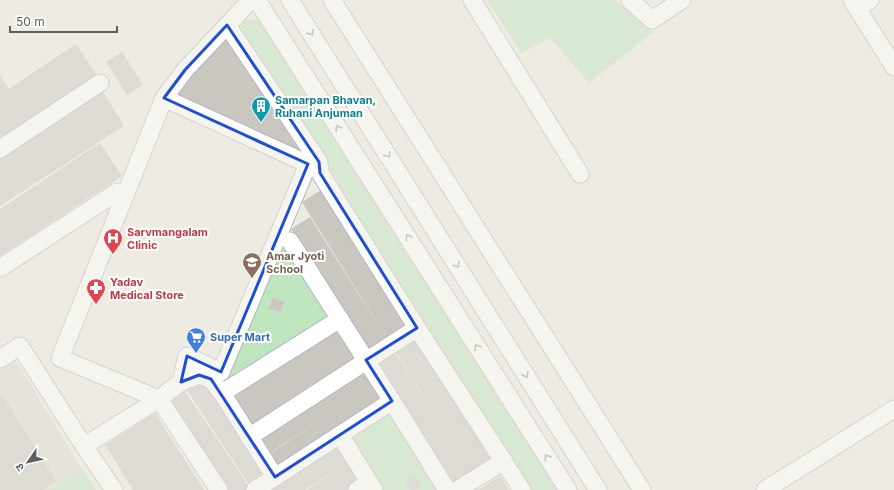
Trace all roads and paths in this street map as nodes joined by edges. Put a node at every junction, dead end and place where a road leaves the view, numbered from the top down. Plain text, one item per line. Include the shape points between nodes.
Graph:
1 (251, 0) edge
2 (257, 0) edge
3 (290, 0) edge
4 (332, 0) edge
5 (472, 0) edge
6 (630, 0) edge
7 (682, 0) edge
8 (860, 3) edge
9 (227, 25) junction
10 (892, 59) edge
11 (100, 83) dead end
12 (164, 98) junction
13 (0, 148) edge
14 (580, 174) dead end
15 (117, 192) dead end
16 (290, 241) dead end
17 (0, 268) edge
18 (340, 318) junction
19 (417, 328) junction
20 (2, 354) edge
21 (366, 360) junction
22 (181, 382) junction
23 (222, 393) junction
24 (160, 399) junction
25 (392, 401) junction
26 (894, 409) edge
27 (340, 435) junction
28 (249, 437) junction
29 (84, 446) junction
30 (504, 461) junction
31 (274, 477) junction
32 (366, 487) edge
33 (114, 490) edge
34 (219, 490) edge
35 (255, 490) edge
36 (447, 490) edge
37 (457, 490) edge
38 (522, 490) edge
39 (568, 490) edge
40 (598, 490) edge
41 (642, 490) edge
42 (765, 490) edge

1 - 9 street
39 -> 2 street
3 -> 40 street
4 - 41 street
5 - 14 street
6 - 7 street via 652,20
8 - 10 street
9 - 12 street via 183,71
9 - 19 street via 319,162 320,173
11 - 13 street
12 - 22 street via 308,164 222,372 187,356
12 - 24 street via 60,358
15 - 17 street
16 - 18 street
18 - 21 street
18 - 23 street
19 - 21 street
19 - 30 street
20 - 29 street via 20,346
21 - 25 street
21 - 28 street
22 - 23 street via 199,374 211,379
22 - 24 street
23 - 28 street
24 - 29 street
24 - 34 street
25 - 27 street
25 - 36 street
26 - 42 street
27 - 31 street
27 - 32 street
28 - 31 street
29 - 33 street
30 - 37 street
30 - 38 street
31 - 35 street

